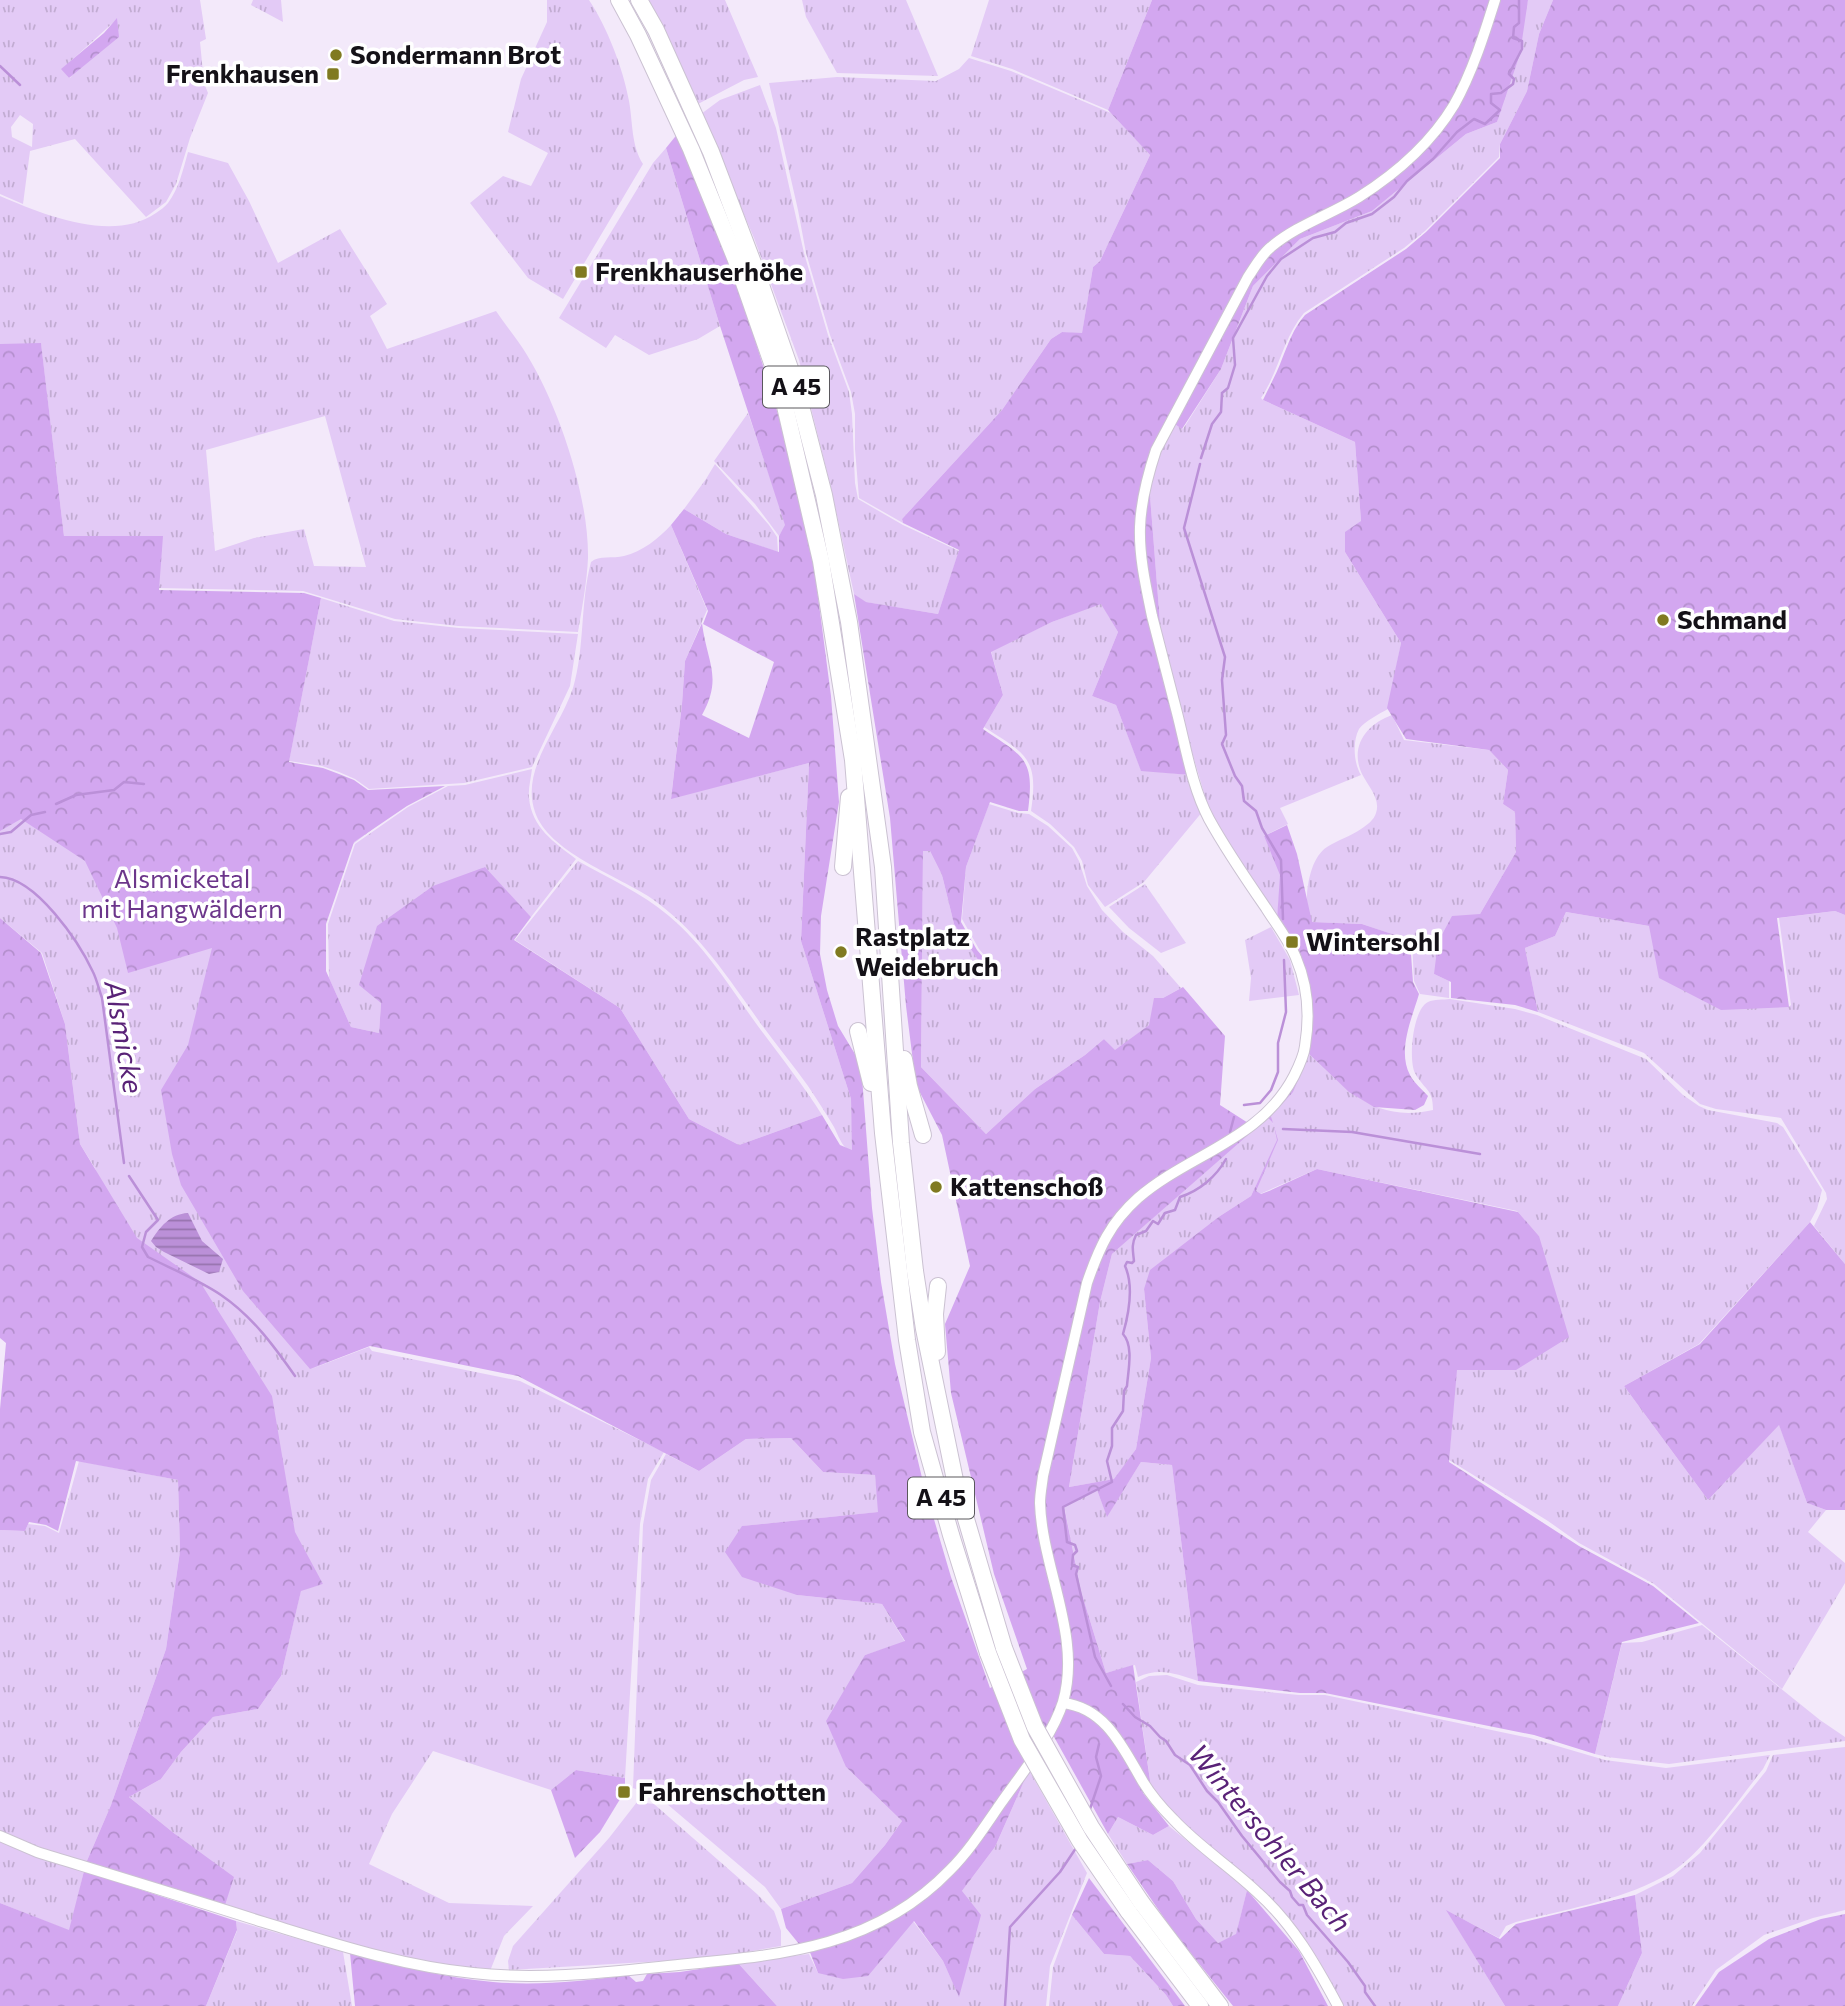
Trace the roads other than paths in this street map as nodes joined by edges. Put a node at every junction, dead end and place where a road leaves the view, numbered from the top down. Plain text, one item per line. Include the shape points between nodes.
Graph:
1 (619, 0) edge
2 (639, 0) edge
3 (1495, 0) edge
4 (853, 760) junction
5 (843, 867) dead end
6 (894, 1016) junction
7 (858, 1031) dead end
8 (883, 1133) junction
9 (923, 1135) dead end
10 (938, 1286) dead end
11 (934, 1385) junction
12 (996, 1651) junction
13 (1063, 1703) junction
14 (0, 1836) edge
15 (1135, 1906) junction
16 (1200, 2006) edge
17 (1220, 2006) edge
18 (1338, 2006) edge

1 - 4 highway, A 45 via 691,149 736,260 780,389 821,561
2 - 6 highway, A 45 via 710,152 755,268 794,383 821,483 864,726 883,867
3 - 13 street via 1454,104 1422,147 1369,190 1294,232 1259,260 1156,450 1149,471 1140,540 1146,586 1193,775 1207,816 1224,846 1296,956 1308,1024 1305,1049 1287,1088 1264,1115 1139,1197 1115,1222 1096,1254 1040,1503 1068,1648
4 - 5 highway
4 - 8 highway, A 45
6 - 9 highway
6 - 11 highway, A 45 via 908,1211
7 - 8 highway
8 - 12 highway, A 45 via 922,1432 951,1535
10 - 11 highway
11 - 12 highway, A 45
12 - 15 highway, A 45, bridge
13 - 14 street via 1046,1737 971,1846 915,1901 884,1922 849,1936 804,1949 730,1960 548,1975 475,1974 421,1966 257,1920 37,1852
13 - 18 street via 1095,1714 1106,1723 1173,1820 1280,1916 1306,1949
15 - 16 highway, A 45
15 - 17 highway, A 45

